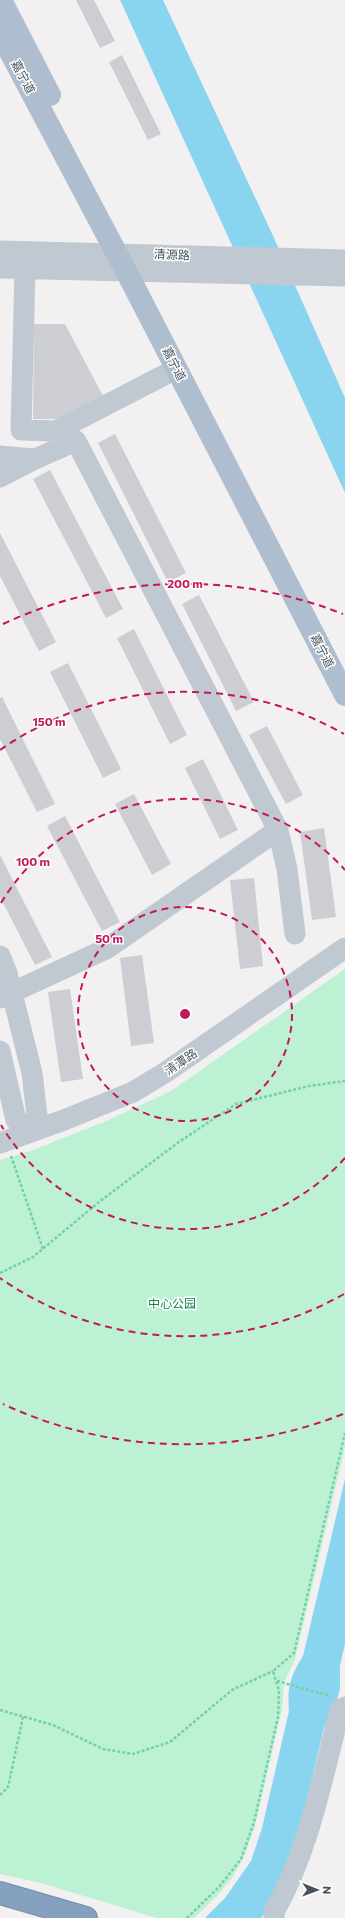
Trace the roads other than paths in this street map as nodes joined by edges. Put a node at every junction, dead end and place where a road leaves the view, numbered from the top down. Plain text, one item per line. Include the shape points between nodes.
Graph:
1 (1, 0) edge
2 (1, 38) edge
3 (0, 251) edge
4 (345, 260) edge
5 (129, 263) junction
6 (301, 267) junction
7 (0, 268) edge
8 (24, 268) junction
9 (345, 276) edge
10 (176, 369) junction
11 (0, 456) edge
12 (35, 459) junction
13 (0, 477) edge
14 (345, 662) edge
15 (345, 695) edge
16 (278, 830) junction
17 (295, 934) dead end
18 (345, 948) edge
19 (0, 956) edge
20 (6, 995) edge
21 (0, 1051) edge
22 (30, 1132) junction
23 (3, 1142) edge
24 (341, 1702) edge
25 (0, 1893) edge
26 (86, 1918) edge
27 (274, 1918) edge

1 - 5 main road, 嘉宁道
2 - 5 main road, 嘉宁道
3 - 5 street, 清源路
4 - 6 street, 清源路
5 - 6 street, 清源路
5 - 8 street, 清源路
5 - 10 main road, 嘉宁道
5 - 14 main road, 嘉宁道
6 - 9 street, 清源路
7 - 8 street, 清源路
8 - 10 street via 21,430 56,431
10 - 15 main road, 嘉宁道
11 - 12 street
12 - 13 street
12 - 16 street via 76,441
16 - 17 street via 287,868
16 - 20 street via 106,949
18 - 22 street, 清潭路 via 133,1092
19 - 20 street via 7,973
20 - 22 street via 32,1073 37,1116
21 - 22 street via 16,1120
22 - 23 street, 清潭路
24 - 27 street via 311,1824 295,1870 274,1912
25 - 26 highway

